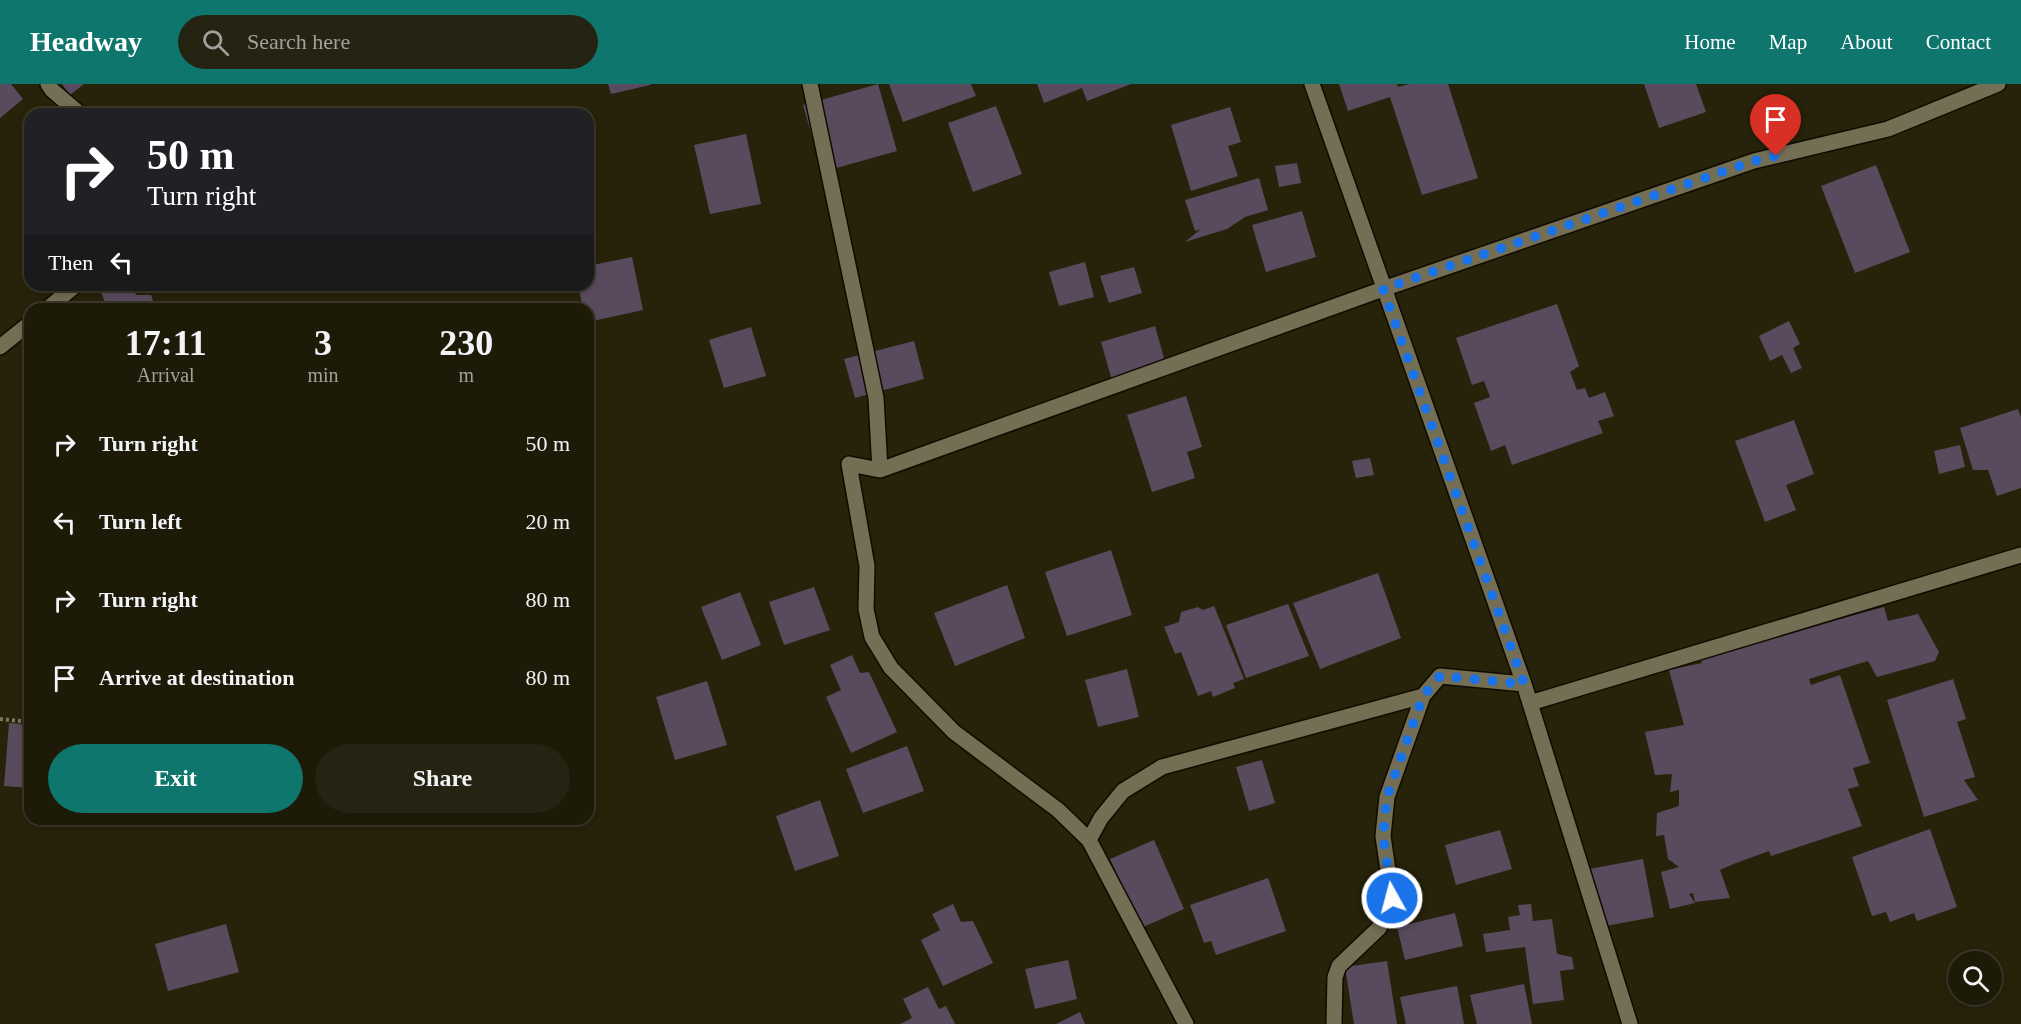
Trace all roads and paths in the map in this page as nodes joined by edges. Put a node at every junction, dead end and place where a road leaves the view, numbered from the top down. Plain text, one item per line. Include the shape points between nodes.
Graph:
1 (48, 84) edge
2 (810, 84) edge
3 (1312, 84) edge
4 (1998, 84) edge
5 (73, 108) edge
6 (1383, 289) junction
7 (69, 291) edge
8 (54, 303) edge
9 (24, 328) edge
10 (0, 347) edge
11 (880, 470) junction
12 (2021, 555) edge
13 (1524, 684) junction
14 (1423, 696) junction
15 (1530, 703) junction
16 (0, 719) edge
17 (24, 721) edge
18 (1089, 840) junction
19 (1186, 1024) edge
20 (1334, 1024) edge
21 (1630, 1024) edge

1 - 5 street
2 - 11 street via 876,398
3 - 6 street
4 - 6 street via 1888,129 1754,161
6 - 11 street
6 - 13 street
7 - 8 street
9 - 10 street
11 - 18 street via 849,464 864,540 866,609 872,637 891,668 954,732 1058,810
12 - 15 street
13 - 14 street via 1440,676
13 - 15 street
14 - 18 street via 1162,767 1123,791
14 - 20 street via 1387,797 1383,836 1392,898 1379,928 1339,966 1335,977
15 - 21 street
16 - 17 path
18 - 19 street

